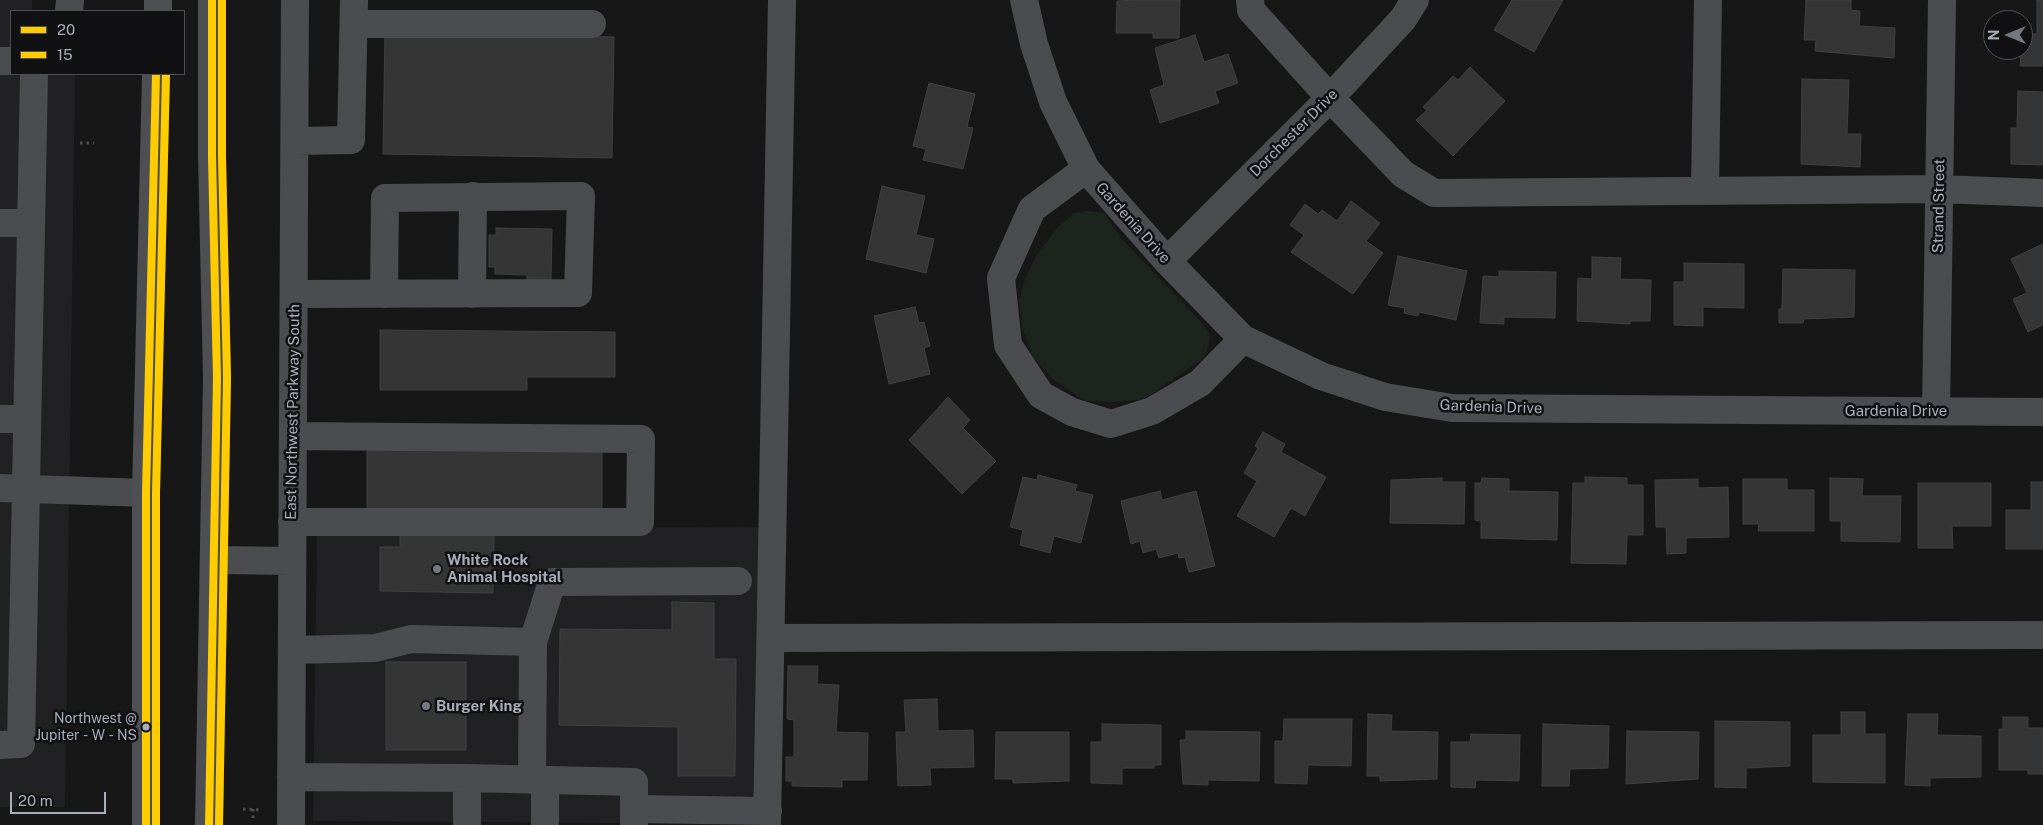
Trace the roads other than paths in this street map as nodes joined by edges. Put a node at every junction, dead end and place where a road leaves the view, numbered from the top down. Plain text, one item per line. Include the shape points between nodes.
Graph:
1 (212, 0) edge
2 (295, 0) edge
3 (782, 0) edge
4 (1024, 0) edge
5 (1250, 0) edge
6 (1415, 0) edge
7 (1708, 0) edge
8 (1942, 0) edge
9 (354, 12) edge
10 (592, 24) dead end
11 (34, 75) edge
12 (156, 75) edge
13 (1330, 98) junction
14 (296, 141) junction
15 (1086, 170) junction
16 (1705, 189) junction
17 (1939, 189) junction
18 (2043, 193) edge
19 (474, 196) junction
20 (0, 223) edge
21 (30, 223) junction
22 (1167, 261) junction
23 (294, 294) junction
24 (384, 294) junction
25 (472, 294) junction
26 (1243, 338) junction
27 (1936, 411) junction
28 (2043, 412) edge
29 (13, 419) edge
30 (293, 436) junction
31 (13, 488) edge
32 (146, 493) junction
33 (292, 522) junction
34 (216, 560) junction
35 (292, 561) junction
36 (738, 581) dead end
37 (2043, 635) edge
38 (771, 638) junction
39 (533, 642) junction
40 (292, 650) junction
41 (0, 745) edge
42 (291, 776) junction
43 (467, 778) junction
44 (538, 781) junction
45 (634, 817) edge
46 (767, 818) edge
47 (146, 825) edge
48 (209, 825) edge
49 (291, 825) edge
50 (466, 825) edge
51 (545, 825) edge

1 - 34 main road
2 - 14 street, East Northwest Parkway South
3 - 38 street
4 - 15 street, Gardenia Drive via 1053,102
5 - 13 street via 1251,10
6 - 13 street, Dorchester Drive via 1403,19
7 - 16 street
8 - 17 street, Strand Street
9 - 10 street
9 - 14 street via 352,140
11 - 21 street
12 - 32 main road
13 - 16 street via 1403,174 1434,193
13 - 22 street, Dorchester Drive
14 - 23 street, East Northwest Parkway South
15 - 22 street, Gardenia Drive
15 - 26 street via 1032,209 1002,278 1008,345 1041,395 1072,412 1111,424 1152,411 1200,383
16 - 17 street
17 - 18 street
17 - 27 street, Strand Street
19 - 24 street via 385,198
19 - 25 street
19 - 25 street via 581,196 578,293
20 - 21 street
21 - 29 street
22 - 26 street, Gardenia Drive
23 - 24 street
23 - 30 street, East Northwest Parkway South
24 - 25 street
26 - 27 street, Gardenia Drive via 1321,376 1384,397 1452,408
27 - 28 street, Gardenia Drive
29 - 31 street
30 - 33 street, East Northwest Parkway South
30 - 33 street via 641,439 640,522
31 - 32 street
31 - 41 street via 21,744
32 - 47 main road
33 - 35 street, East Northwest Parkway South
34 - 35 street
34 - 48 main road
35 - 40 street, East Northwest Parkway South
36 - 39 street via 552,582
37 - 38 street
38 - 46 street
39 - 40 street via 411,639 375,648
39 - 44 street
40 - 42 street, East Northwest Parkway South
42 - 43 street
42 - 49 street, East Northwest Parkway South
43 - 44 street
43 - 50 street
44 - 45 street via 634,782
44 - 51 street
45 - 46 street

